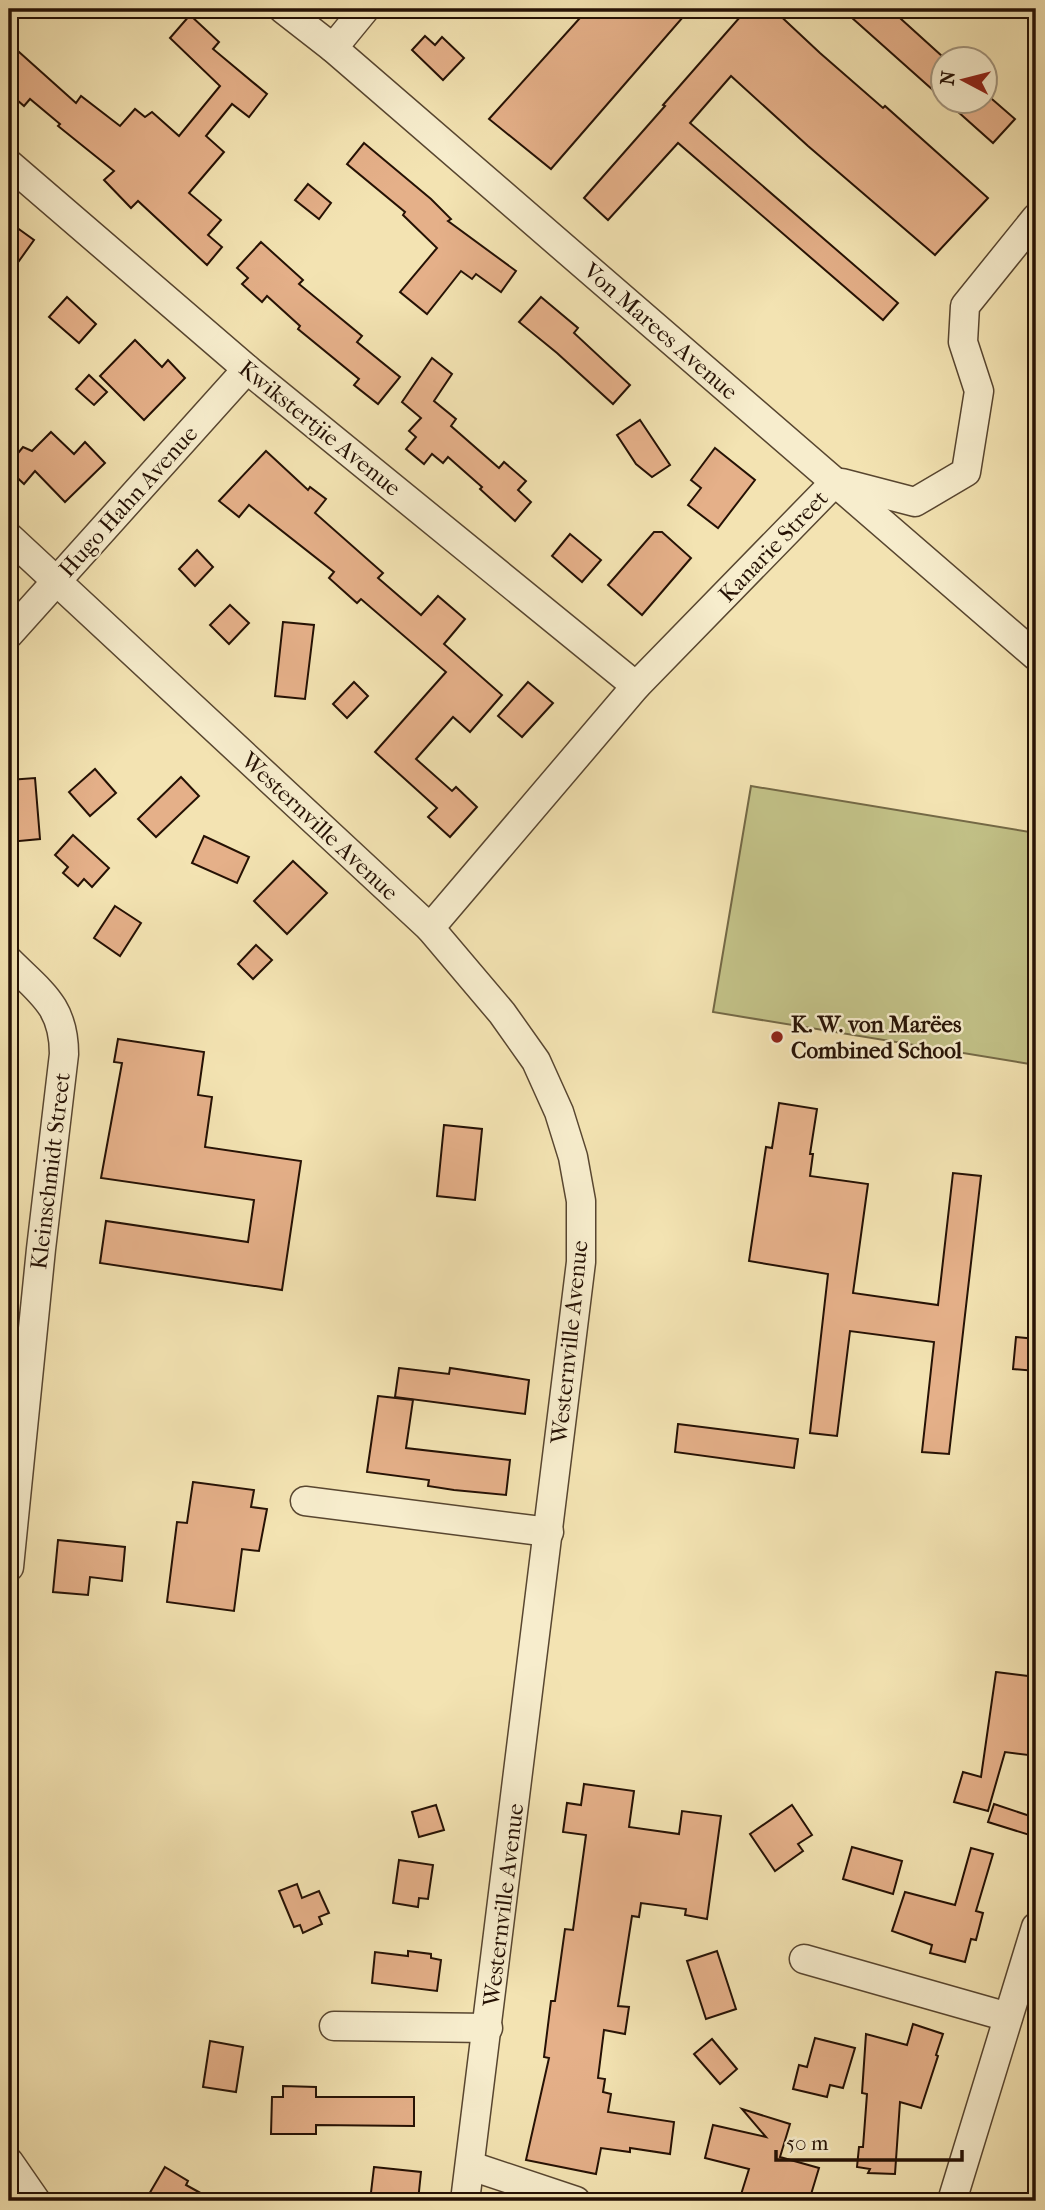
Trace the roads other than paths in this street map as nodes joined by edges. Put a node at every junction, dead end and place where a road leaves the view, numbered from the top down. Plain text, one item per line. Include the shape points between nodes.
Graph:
1 (283, 9) edge
2 (365, 9) edge
3 (333, 48) junction
4 (9, 164) edge
5 (1036, 218) edge
6 (247, 369) junction
7 (835, 482) junction
8 (9, 537) edge
9 (56, 582) junction
10 (9, 634) edge
11 (1036, 656) edge
12 (636, 686) junction
13 (430, 928) junction
14 (9, 961) edge
15 (305, 1501) dead end
16 (549, 1532) junction
17 (9, 1567) edge
18 (1036, 1927) edge
19 (804, 1959) dead end
20 (1008, 2017) junction
21 (334, 2026) dead end
22 (488, 2028) junction
23 (9, 2162) edge
24 (471, 2166) junction
25 (36, 2201) edge
26 (465, 2201) edge
27 (576, 2201) edge
28 (952, 2201) edge

1 - 3 street, Von Marees Avenue
2 - 3 street
3 - 7 street, Von Marees Avenue
4 - 6 street, Kwikstertjie Avenue
5 - 7 street, Kanarie Street via 965,306 963,342 979,391 966,472 915,502
6 - 9 street, Hugo Hahn Avenue
6 - 12 street, Kwikstertjie Avenue
7 - 11 street, Von Marees Avenue
7 - 12 street, Kanarie Street
8 - 9 street, Westernville Avenue
9 - 10 street, Hugo Hahn Avenue
9 - 13 street, Westernville Avenue
12 - 13 street, Kanarie Street
13 - 16 street, Westernville Avenue via 536,1061 573,1157 581,1201 581,1262
14 - 17 street, Kleinschmidt Street via 58,1015 64,1054
15 - 16 street
16 - 22 street, Westernville Avenue
18 - 20 street
19 - 20 street
20 - 28 street
21 - 22 street
22 - 24 street, Westernville Avenue
23 - 25 street
24 - 26 street, Westernville Avenue
24 - 27 street

